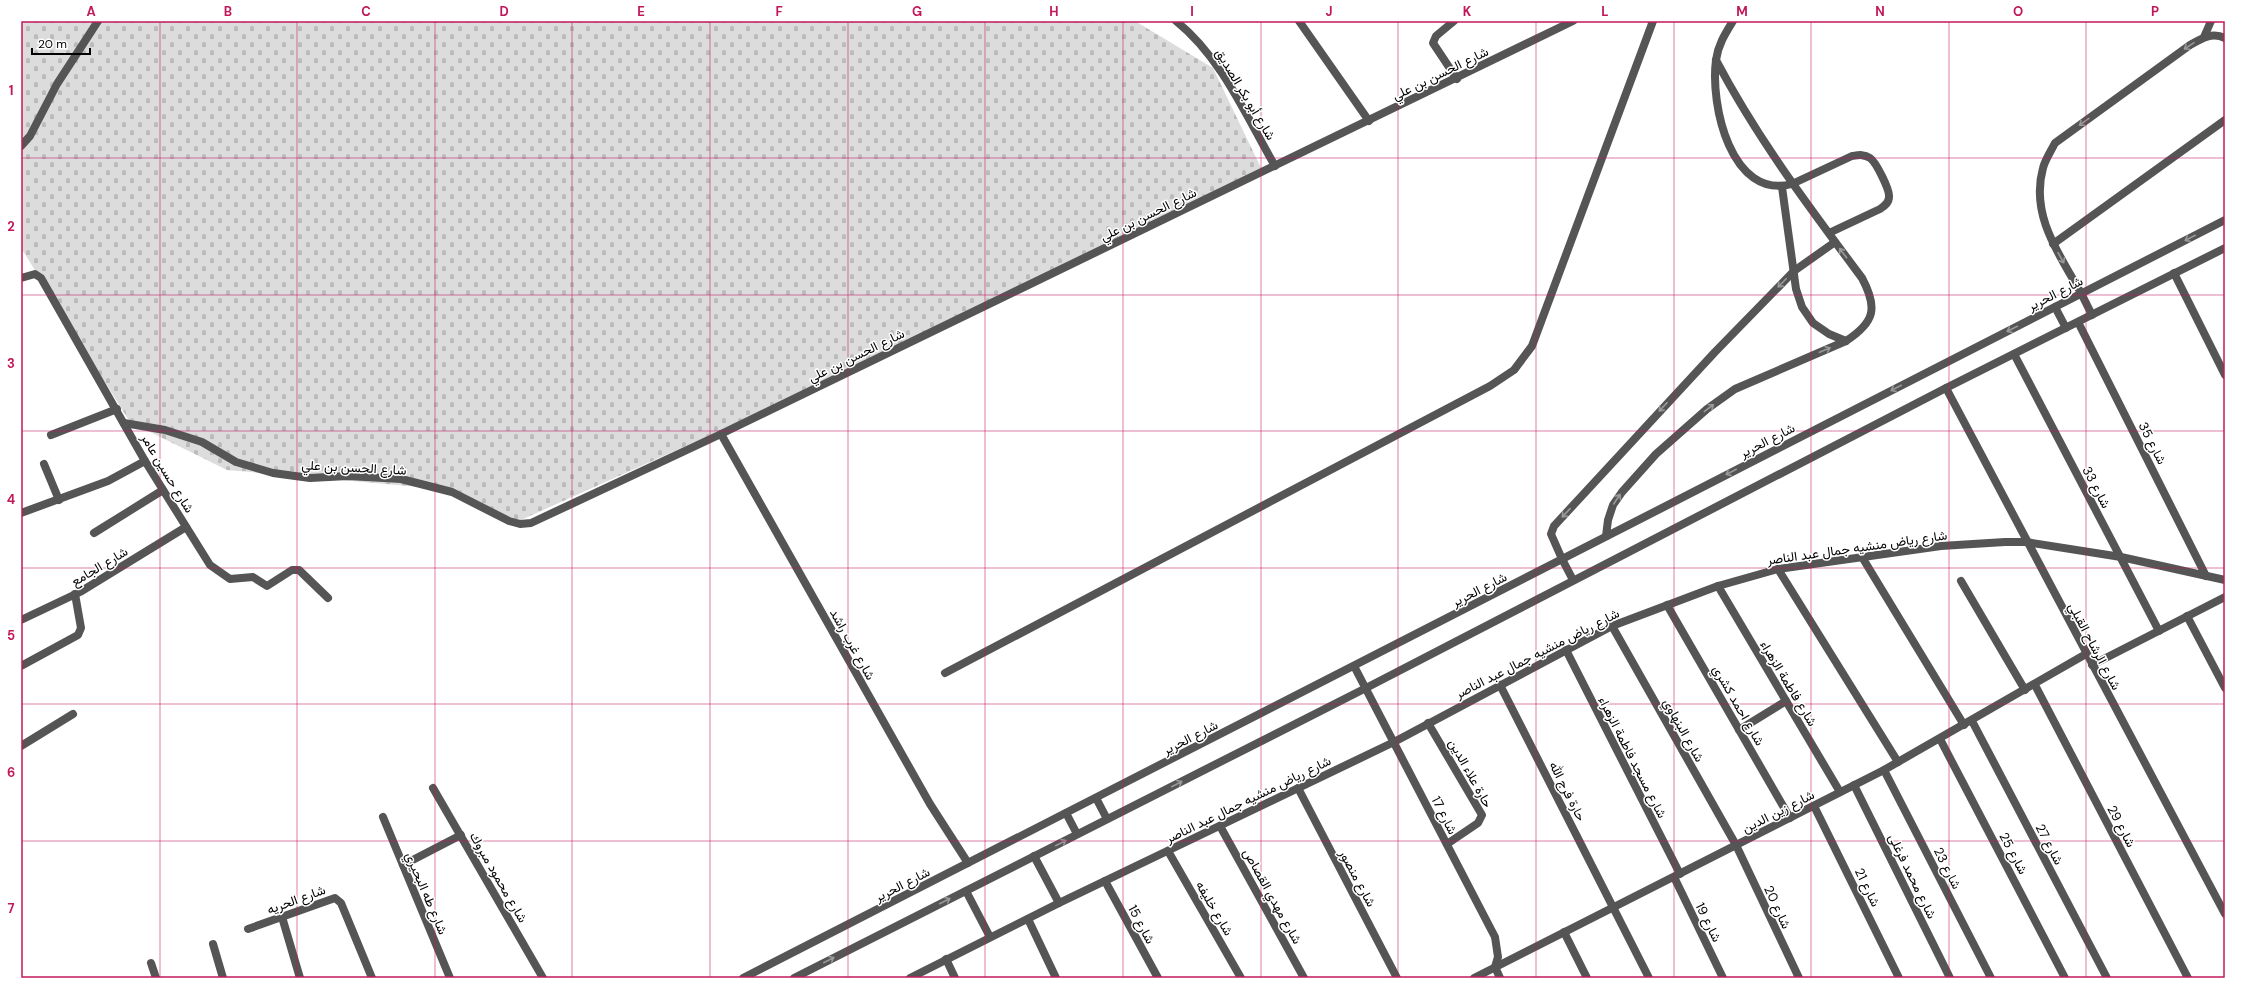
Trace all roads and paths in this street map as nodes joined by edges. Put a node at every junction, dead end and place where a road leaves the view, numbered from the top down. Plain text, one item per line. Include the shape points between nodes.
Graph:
1 (98, 21) edge
2 (1176, 21) edge
3 (1299, 21) edge
4 (1454, 21) edge
5 (1573, 21) edge
6 (1653, 21) edge
7 (1733, 21) edge
8 (2211, 21) edge
9 (1563, 24) edge
10 (2204, 37) junction
11 (2225, 38) edge
12 (1716, 60) junction
13 (1457, 78) junction
14 (2225, 120) edge
15 (1369, 121) junction
16 (21, 146) edge
17 (1275, 166) junction
18 (1792, 184) junction
19 (1782, 187) junction
20 (2225, 220) edge
21 (1828, 233) junction
22 (1835, 242) junction
23 (2053, 244) junction
24 (2225, 248) edge
25 (1794, 271) junction
26 (2174, 273) junction
27 (21, 278) edge
28 (2081, 294) junction
29 (2055, 307) junction
30 (2092, 315) junction
31 (2078, 322) junction
32 (2066, 328) junction
33 (1846, 341) junction
34 (2014, 354) junction
35 (2225, 374) edge
36 (1946, 388) junction
37 (117, 409) junction
38 (124, 424) junction
39 (721, 434) junction
40 (51, 435) dead end
41 (145, 461) junction
42 (44, 464) dead end
43 (163, 490) junction
44 (59, 500) junction
45 (21, 513) edge
46 (186, 527) junction
47 (94, 533) dead end
48 (1606, 536) junction
49 (2026, 542) junction
50 (1862, 557) junction
51 (2121, 557) junction
52 (1562, 559) junction
53 (1778, 569) junction
54 (2206, 576) junction
55 (1573, 580) junction
56 (2225, 580) edge
57 (1961, 581) dead end
58 (1718, 586) junction
59 (75, 594) junction
60 (2225, 597) edge
61 (328, 598) dead end
62 (1667, 605) junction
63 (2187, 616) junction
64 (21, 620) edge
65 (1612, 626) junction
66 (2159, 631) junction
67 (1566, 650) junction
68 (2086, 654) junction
69 (2092, 665) junction
70 (21, 666) edge
71 (1354, 666) junction
72 (945, 673) dead end
73 (1500, 685) junction
74 (2035, 685) junction
75 (1366, 688) junction
76 (2225, 688) edge
77 (2025, 690) junction
78 (1786, 701) junction
79 (73, 714) dead end
80 (1972, 721) junction
81 (1428, 723) junction
82 (1964, 725) junction
83 (1739, 730) junction
84 (1940, 738) junction
85 (1394, 742) junction
86 (21, 746) edge
87 (1898, 762) junction
88 (1884, 770) junction
89 (1854, 785) junction
90 (433, 788) dead end
91 (1298, 788) junction
92 (1840, 792) junction
93 (1096, 798) junction
94 (1814, 806) junction
95 (1066, 813) junction
96 (383, 817) dead end
97 (1790, 818) junction
98 (1107, 819) junction
99 (1220, 826) junction
100 (1077, 834) junction
101 (461, 835) junction
102 (1447, 844) junction
103 (1736, 845) junction
104 (1168, 851) junction
105 (1034, 856) junction
106 (968, 863) junction
107 (402, 865) junction
108 (1677, 875) junction
109 (1105, 881) junction
110 (966, 891) junction
111 (1059, 904) junction
112 (1614, 907) junction
113 (2225, 914) edge
114 (282, 917) junction
115 (1028, 919) junction
116 (248, 929) dead end
117 (1564, 932) junction
118 (990, 937) junction
119 (213, 944) dead end
120 (946, 959) junction
121 (151, 963) dead end
122 (1495, 967) junction
123 (799, 977) edge
124 (156, 978) edge
125 (223, 978) edge
126 (300, 978) edge
127 (372, 978) edge
128 (450, 978) edge
129 (543, 978) edge
130 (743, 978) edge
131 (910, 978) edge
132 (956, 978) edge
133 (1056, 978) edge
134 (1158, 978) edge
135 (1241, 978) edge
136 (1304, 978) edge
137 (1397, 978) edge
138 (1474, 978) edge
139 (1500, 978) edge
140 (1587, 978) edge
141 (1649, 978) edge
142 (1723, 978) edge
143 (1798, 978) edge
144 (1899, 978) edge
145 (1950, 978) edge
146 (1991, 978) edge
147 (2065, 978) edge
148 (2107, 978) edge
149 (2188, 978) edge

1 - 16 street via 57,84 30,136
2 - 17 street, شارع أبو بكر الصديق via 1214,59
3 - 15 street
4 - 13 street via 1436,36 1433,43
5 - 9 street, شارع الحسن بن علي
6 - 72 street via 1532,346 1514,370 1490,386
7 - 12 street via 1722,39
8 - 10 street
9 - 13 street, شارع الحسن بن علي
10 - 11 street via 2218,35
10 -> 23 street via 2055,143 2043,167 2039,193 2042,219
12 - 18 street via 1751,124
12 - 19 street via 1714,87 1718,115 1728,141 1752,178 1766,185
13 - 15 street, شارع الحسن بن علي
14 - 23 street
15 - 17 street, شارع الحسن بن علي
17 - 39 street, شارع الحسن بن علي
18 - 19 street
18 - 21 street
18 - 21 street via 1852,156 1862,155 1872,159 1889,192 1886,205
19 - 25 street
20 -> 28 street, شارع الحرير
21 - 22 street
22 - 25 street
33 -> 22 street via 1862,330 1871,314 1871,295 1862,278
23 -> 28 street
24 - 26 street
25 - 33 street via 1802,307 1813,323
25 -> 52 street via 1715,352 1554,526 1552,539
26 - 30 street
26 - 35 street
27 - 37 street, شارع حسين عامر via 33,275 41,278
28 - 29 street, شارع الحرير
28 - 30 street
29 - 32 street
29 -> 48 street, شارع الحرير
30 - 31 street
31 - 32 street
31 - 54 street, شارع 35
32 - 34 street
48 -> 33 street via 1613,505 1622,492 1661,450 1707,409 1735,389
34 - 36 street
34 - 51 street, شارع 33
36 - 49 street, شارع الرشاح القبلي
36 - 55 street
37 - 38 street, شارع حسين عامر
37 - 40 street
38 - 39 street, شارع الحسن بن علي via 165,430 202,442 236,462 273,473 310,478 348,476 401,479 452,492 520,524 541,519
38 - 41 street, شارع حسين عامر
39 - 106 street, شارع غرب راشد via 930,804
41 - 43 street, شارع حسين عامر
41 - 44 street via 108,481
42 - 44 street
43 - 46 street, شارع حسين عامر
43 - 47 street
44 - 45 street
46 - 59 street, شارع الجامع
46 - 61 street, شارع حسين عامر via 210,565 230,579 253,577 267,586 295,569 302,572
48 - 52 street, شارع الحرير
49 - 50 street, شارع رياض منشيه جمال عبد الناصر via 1941,546
49 - 51 street, شارع رياض منشيه جمال عبد الناصر
49 - 68 street, شارع الرشاح القبلي
50 - 53 street, شارع رياض منشيه جمال عبد الناصر
50 - 82 street
51 - 54 street, شارع رياض منشيه جمال عبد الناصر
51 - 66 street, شارع 33
52 - 55 street
52 - 71 street, شارع الحرير
53 - 58 street, شارع رياض منشيه جمال عبد الناصر
53 - 87 street
54 - 56 street, شارع رياض منشيه جمال عبد الناصر
55 - 75 street
57 - 77 street
58 - 62 street, شارع رياض منشيه جمال عبد الناصر
58 - 78 street, شارع فاطمة الزهراء
59 - 64 street, شارع الجامع
59 - 70 street via 80,628 78,635
60 - 63 street
62 - 65 street, شارع رياض منشيه جمال عبد الناصر
62 - 83 street, شارع احمد كشري
63 - 66 street
63 - 76 street
65 - 67 street, شارع رياض منشيه جمال عبد الناصر
65 - 103 street, شارع البنهاوي
66 - 69 street
67 - 73 street, شارع رياض منشيه جمال عبد الناصر
67 - 108 street, شارع مسجد فاطمة الزهراء
68 - 69 street, شارع الرشاح القبلي
68 - 74 street, شارع زين الدين
69 - 113 street, شارع الرشاح القبلي
71 - 75 street, شارع 17
71 - 93 street, شارع الحرير
73 - 81 street, شارع رياض منشيه جمال عبد الناصر
73 - 112 street, حارة فرج الله
74 - 77 street, شارع زين الدين
74 - 149 street, شارع 29
75 - 85 street, شارع 17
98 -> 75 street
77 - 80 street, شارع زين الدين
78 - 83 street
78 - 92 street, شارع فاطمة الزهراء
79 - 86 street
80 - 82 street, شارع زين الدين
80 - 148 street, شارع 27
81 - 85 street, شارع رياض منشيه جمال عبد الناصر
81 - 102 street, حارة علاء الدين via 1482,815 1478,823
82 - 84 street, شارع زين الدين
83 - 97 street, شارع احمد كشري
84 - 87 street, شارع زين الدين
84 - 147 street, شارع 25
85 - 91 street, شارع رياض منشيه جمال عبد الناصر
85 - 102 street, شارع 17
87 - 88 street, شارع زين الدين
88 - 89 street, شارع زين الدين
88 - 146 street, شارع 23
89 - 92 street, شارع زين الدين
89 - 145 street, شارع محمد فرغلى
90 - 101 street, شارع محمود مبروك
91 - 99 street, شارع رياض منشيه جمال عبد الناصر
91 - 137 street, شارع منصور
92 - 94 street, شارع زين الدين
93 - 95 street, شارع الحرير
93 - 98 street
94 - 97 street, شارع زين الدين
94 - 144 street, شارع 21
95 - 100 street
95 - 106 street, شارع الحرير
96 - 107 street, شارع طه البحيري
97 - 103 street, شارع زين الدين
98 - 100 street
99 - 104 street, شارع رياض منشيه جمال عبد الناصر
99 - 136 street, شارع مهدي القصاص
105 -> 100 street
101 - 107 street
101 - 129 street, شارع محمود مبروك
102 - 122 street, شارع 17 via 1495,937 1498,957
103 - 108 street, شارع زين الدين
103 - 143 street, شارع 20
104 - 109 street, شارع رياض منشيه جمال عبد الناصر
104 - 135 street, شارع خليفه
105 - 110 street
105 - 111 street
106 - 130 street, شارع الحرير
107 - 128 street, شارع طه البحيري
108 - 112 street, شارع زين الدين
108 - 142 street, شارع 19
109 - 111 street, شارع رياض منشيه جمال عبد الناصر
109 - 134 street, شارع 15
110 - 118 street
123 -> 110 street
111 - 115 street, شارع رياض منشيه جمال عبد الناصر
112 - 117 street, شارع زين الدين
112 - 141 street, حارة فرج الله
114 - 116 street, شارع الحريه
114 - 126 street
114 - 127 street, شارع الحريه via 331,899 339,900
115 - 118 street, شارع رياض منشيه جمال عبد الناصر
115 - 133 street
117 - 122 street, شارع زين الدين
117 - 140 street
118 - 120 street, شارع رياض منشيه جمال عبد الناصر
119 - 125 street
120 - 131 street, شارع رياض منشيه جمال عبد الناصر
120 - 132 street
121 - 124 street
122 - 138 street, شارع زين الدين
122 - 139 street, شارع 17

